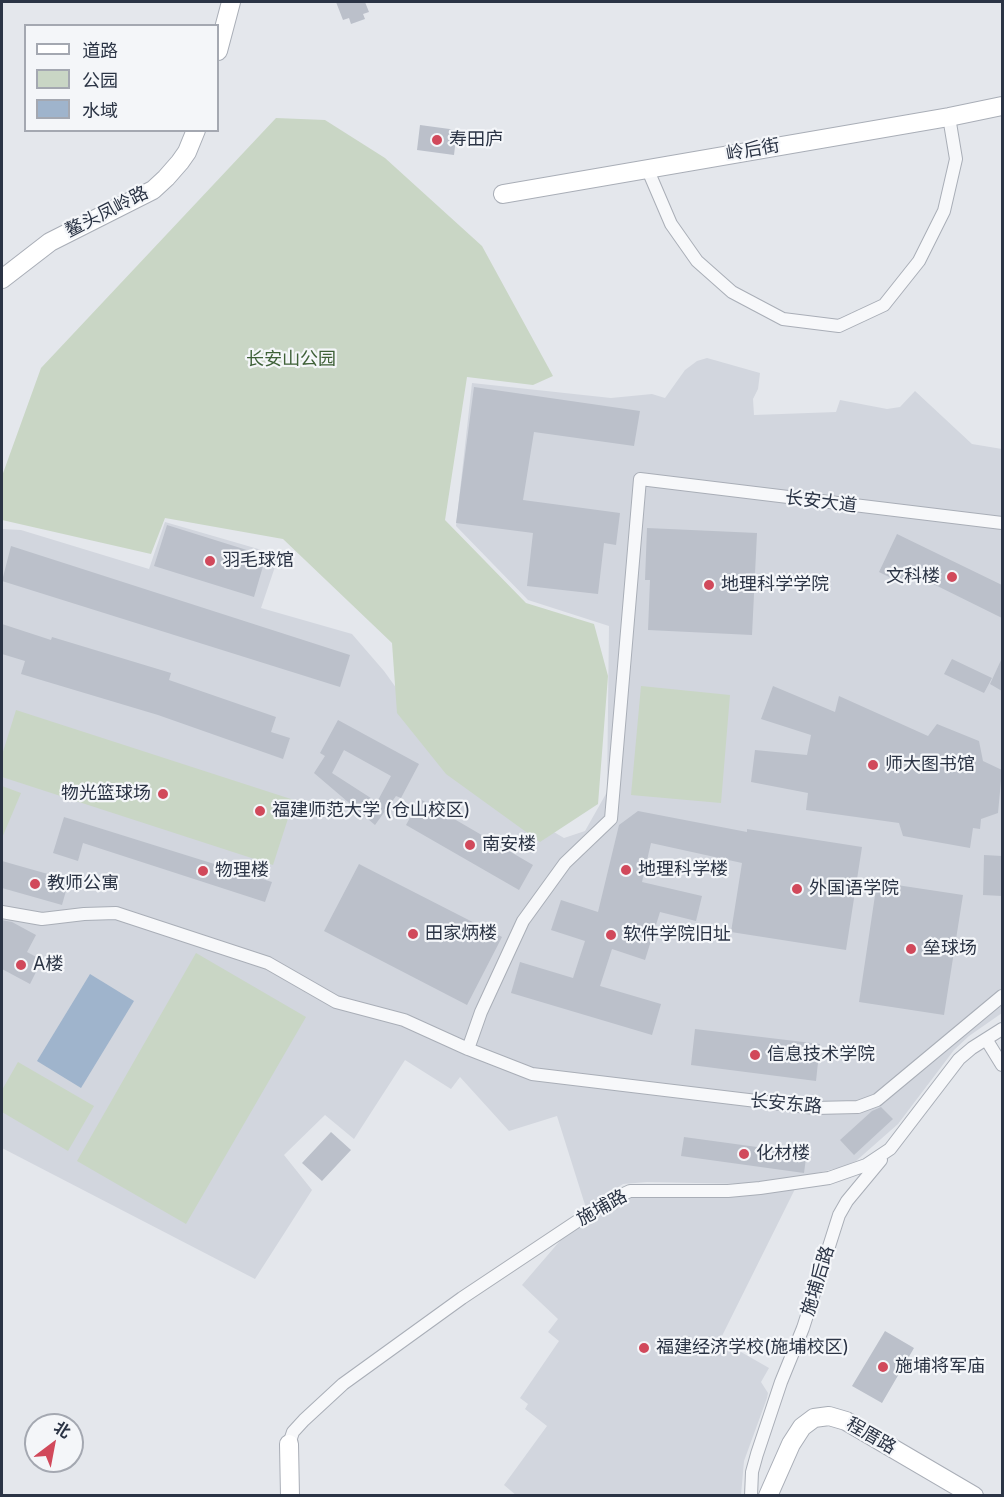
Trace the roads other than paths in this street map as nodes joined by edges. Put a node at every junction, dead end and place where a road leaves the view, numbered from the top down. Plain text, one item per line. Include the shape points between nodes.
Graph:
1 (231, 2) edge
2 (219, 47) edge
3 (1002, 106) edge
4 (950, 117) junction
5 (195, 132) edge
6 (647, 168) junction
7 (503, 194) dead end
8 (2, 279) edge
9 (1002, 523) edge
10 (2, 912) edge
11 (1002, 996) edge
12 (1002, 1029) edge
13 (986, 1039) junction
14 (468, 1049) junction
15 (1002, 1065) edge
16 (890, 1149) junction
17 (288, 1444) joint
18 (290, 1496) edge
19 (750, 1496) edge
20 (768, 1496) edge
21 (974, 1496) edge

1 - 2 street
3 - 4 street, 岭后街
4 - 6 street, 岭后街
4 - 6 street via 956,159 944,211 919,261 884,305 839,326 783,319 732,292 690,252 671,224
5 - 8 street, 鳌头凤岭路 via 180,162 153,190 50,242
6 - 7 street, 岭后街
9 - 14 street, 长安大道 via 640,479 611,819 565,863 524,921
10 - 14 street, 长安东路 via 42,919 116,913 268,963 336,1002 404,1020
11 - 14 street, 长安东路 via 877,1100 858,1107 803,1107 532,1074
12 - 13 street, 施埔路
13 - 15 street
13 - 16 street, 施埔路 via 959,1059
16 - 17 street, 施埔路 via 866,1165 819,1180 744,1190 634,1191 617,1196 462,1298 343,1384 304,1420
16 - 19 street, 施埔后路 via 839,1215 800,1338 757,1454
17 - 18 street
20 - 21 street, 程厝路 via 802,1427 814,1418 829,1416 846,1421

